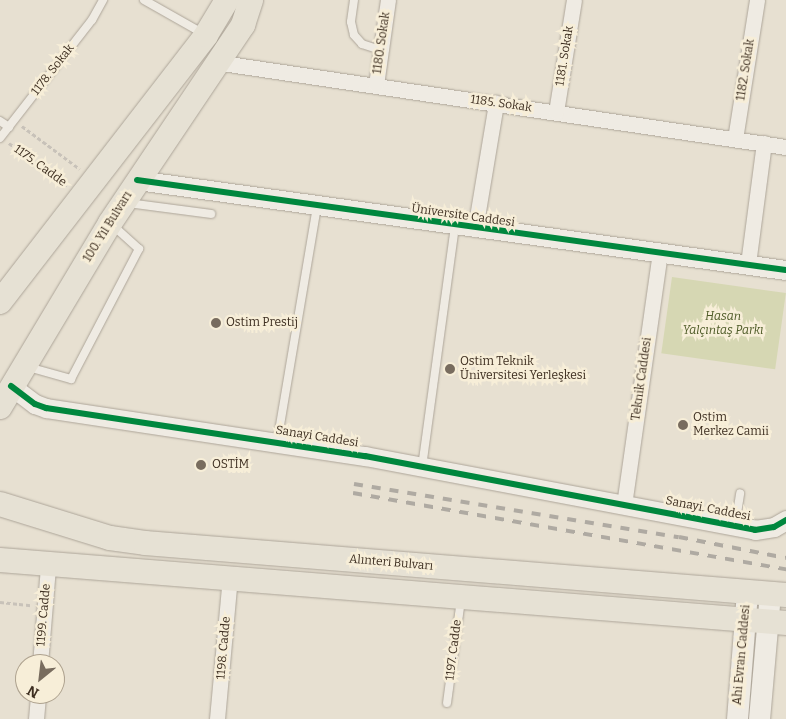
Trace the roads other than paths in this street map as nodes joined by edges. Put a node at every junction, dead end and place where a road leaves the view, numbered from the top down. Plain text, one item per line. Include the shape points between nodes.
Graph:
1 (103, 0) edge
2 (144, 0) edge
3 (227, 0) edge
4 (251, 0) edge
5 (354, 0) edge
6 (388, 0) edge
7 (574, 0) edge
8 (757, 0) edge
9 (206, 35) junction
10 (381, 50) junction
11 (216, 62) junction
12 (376, 86) junction
13 (496, 104) junction
14 (556, 112) junction
15 (0, 121) edge
16 (11, 124) junction
17 (0, 138) edge
18 (735, 139) junction
19 (764, 143) junction
20 (786, 147) edge
21 (138, 180) junction
22 (123, 202) junction
23 (317, 206) junction
24 (211, 214) dead end
25 (110, 223) junction
26 (455, 226) junction
27 (475, 229) junction
28 (660, 252) junction
29 (748, 264) junction
30 (786, 270) edge
31 (0, 302) edge
32 (23, 366) junction
33 (6, 384) edge
34 (0, 407) edge
35 (277, 443) junction
36 (422, 467) junction
37 (740, 493) dead end
38 (0, 504) edge
39 (624, 505) junction
40 (786, 520) edge
41 (735, 526) junction
42 (0, 560) edge
43 (48, 566) junction
44 (230, 576) junction
45 (768, 593) edge
46 (461, 596) junction
47 (766, 622) edge
48 (41, 654) edge
49 (447, 703) dead end
50 (37, 704) edge
51 (36, 719) edge
52 (217, 719) edge
53 (737, 719) edge
54 (760, 719) edge

1 - 16 lane, 1178. Sokak via 92,20
2 - 9 lane
3 - 9 main road
4 - 11 main road, 100. Yıl Bulvarı via 243,25
5 - 10 lane via 351,22 354,35 362,44
6 - 10 street, 1180. Sokak
7 - 14 street, 1181. Sokak
8 - 18 street, 1182. Sokak
9 - 31 main road
10 - 12 street, 1180. Sokak
11 - 12 street, 1185. Sokak
11 - 21 main road, 100. Yıl Bulvarı
12 - 13 street, 1185. Sokak
13 - 14 street, 1185. Sokak
13 - 27 street
14 - 18 street, 1185. Sokak
15 - 16 lane, 1175. Cadde
16 - 17 lane, 1178. Sokak
18 - 19 street, 1185. Sokak
19 - 20 street, 1185. Sokak
19 - 29 street
21 - 22 main road, 100. Yıl Bulvarı
21 - 23 street, Üniversite Caddesi
22 - 24 lane
22 - 25 main road, 100. Yıl Bulvarı
23 - 26 street, Üniversite Caddesi
23 - 35 lane
25 - 32 main road, 100. Yıl Bulvarı
25 - 32 lane via 139,248 71,379
26 - 27 street, Üniversite Caddesi
26 - 36 lane
27 - 28 street, Üniversite Caddesi
28 - 29 street, Üniversite Caddesi
28 - 39 street, Teknik Caddesi
29 - 30 street, Üniversite Caddesi
32 - 33 main road, 100. Yıl Bulvarı
33 - 34 main road, 100. Yıl Bulvarı
33 - 35 street, Sanayi Caddesi via 46,408
35 - 36 street, Sanayi Caddesi
36 - 39 street, Sanayi Caddesi
37 - 41 lane
38 - 45 main road, Alınteri Bulvarı via 110,538 145,543
39 - 41 street, Sanayi. Caddesi
40 - 41 street, Sanayi. Caddesi via 774,527 754,530
42 - 43 main road
43 - 44 main road
43 - 48 street, 1199. Cadde
44 - 46 main road
44 - 52 street, 1198. Cadde
45 - 47 main road, Ahi Evran Caddesi
46 - 47 main road
46 - 49 lane, 1197. Cadde
47 - 53 main road, Ahi Evran Caddesi
47 - 54 main road, Ahi Evran Caddesi
50 - 51 street

